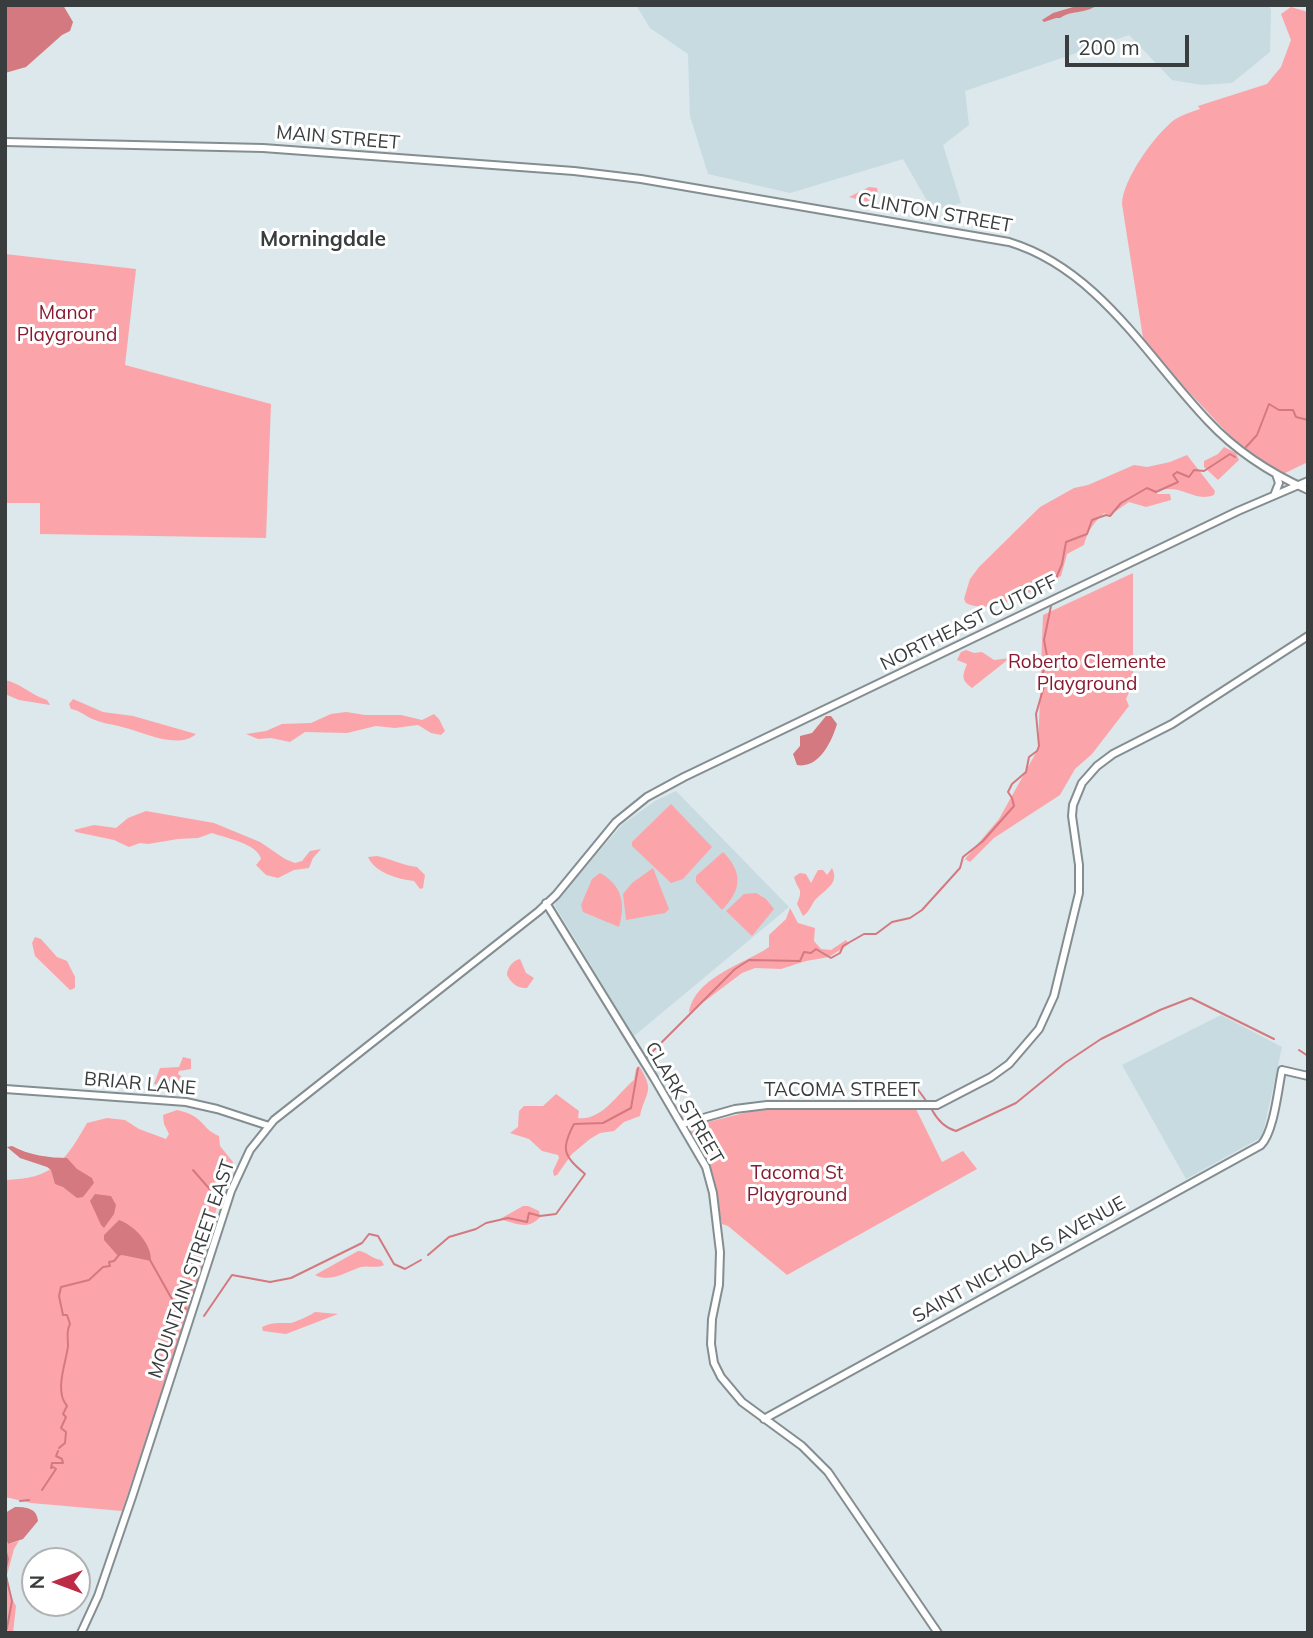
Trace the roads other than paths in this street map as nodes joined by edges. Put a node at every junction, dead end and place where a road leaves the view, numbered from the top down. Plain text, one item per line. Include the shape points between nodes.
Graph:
1 (5, 142) edge
2 (667, 183) joint
3 (1276, 474) junction
4 (1308, 481) edge
5 (1297, 485) junction
6 (1308, 490) edge
7 (1275, 493) junction
8 (1308, 636) edge
9 (656, 792) joint
10 (546, 903) junction
11 (1308, 1076) edge
12 (5, 1089) edge
13 (681, 1124) junction
14 (269, 1126) junction
15 (764, 1419) junction
16 (80, 1633) edge
17 (938, 1633) edge

1 - 2 main road, MAIN STREET via 275,149 574,171
2 - 3 main road, CLINTON STREET via 994,238 1033,250 1081,279 1209,422 1240,451
3 - 5 main road, CLINTON STREET
3 - 7 main road
4 - 5 main road, NORTHEAST CUTOFF
5 - 6 main road, CLINTON STREET
5 - 7 main road, NORTHEAST CUTOFF
7 - 9 main road, NORTHEAST CUTOFF
8 - 13 main road, TACOMA STREET via 1172,723 1113,754 1082,783 1072,816 1079,893 1054,996 1040,1029 1009,1064 937,1105 767,1105
9 - 10 main road, MOUNTAIN STREET EAST via 616,822
10 - 13 main road, CLARK STREET
10 - 14 main road, MOUNTAIN STREET EAST
11 - 15 main road, SAINT NICHOLAS AVENUE via 1282,1070 1261,1145
12 - 14 main road, BRIAR LANE via 186,1101
13 - 15 main road, CLARK STREET via 706,1167 716,1213 721,1270 711,1335 714,1363 729,1389
14 - 16 main road, MOUNTAIN STREET EAST via 245,1160 231,1191 132,1497 98,1596
15 - 17 main road, CLARK STREET via 828,1472

